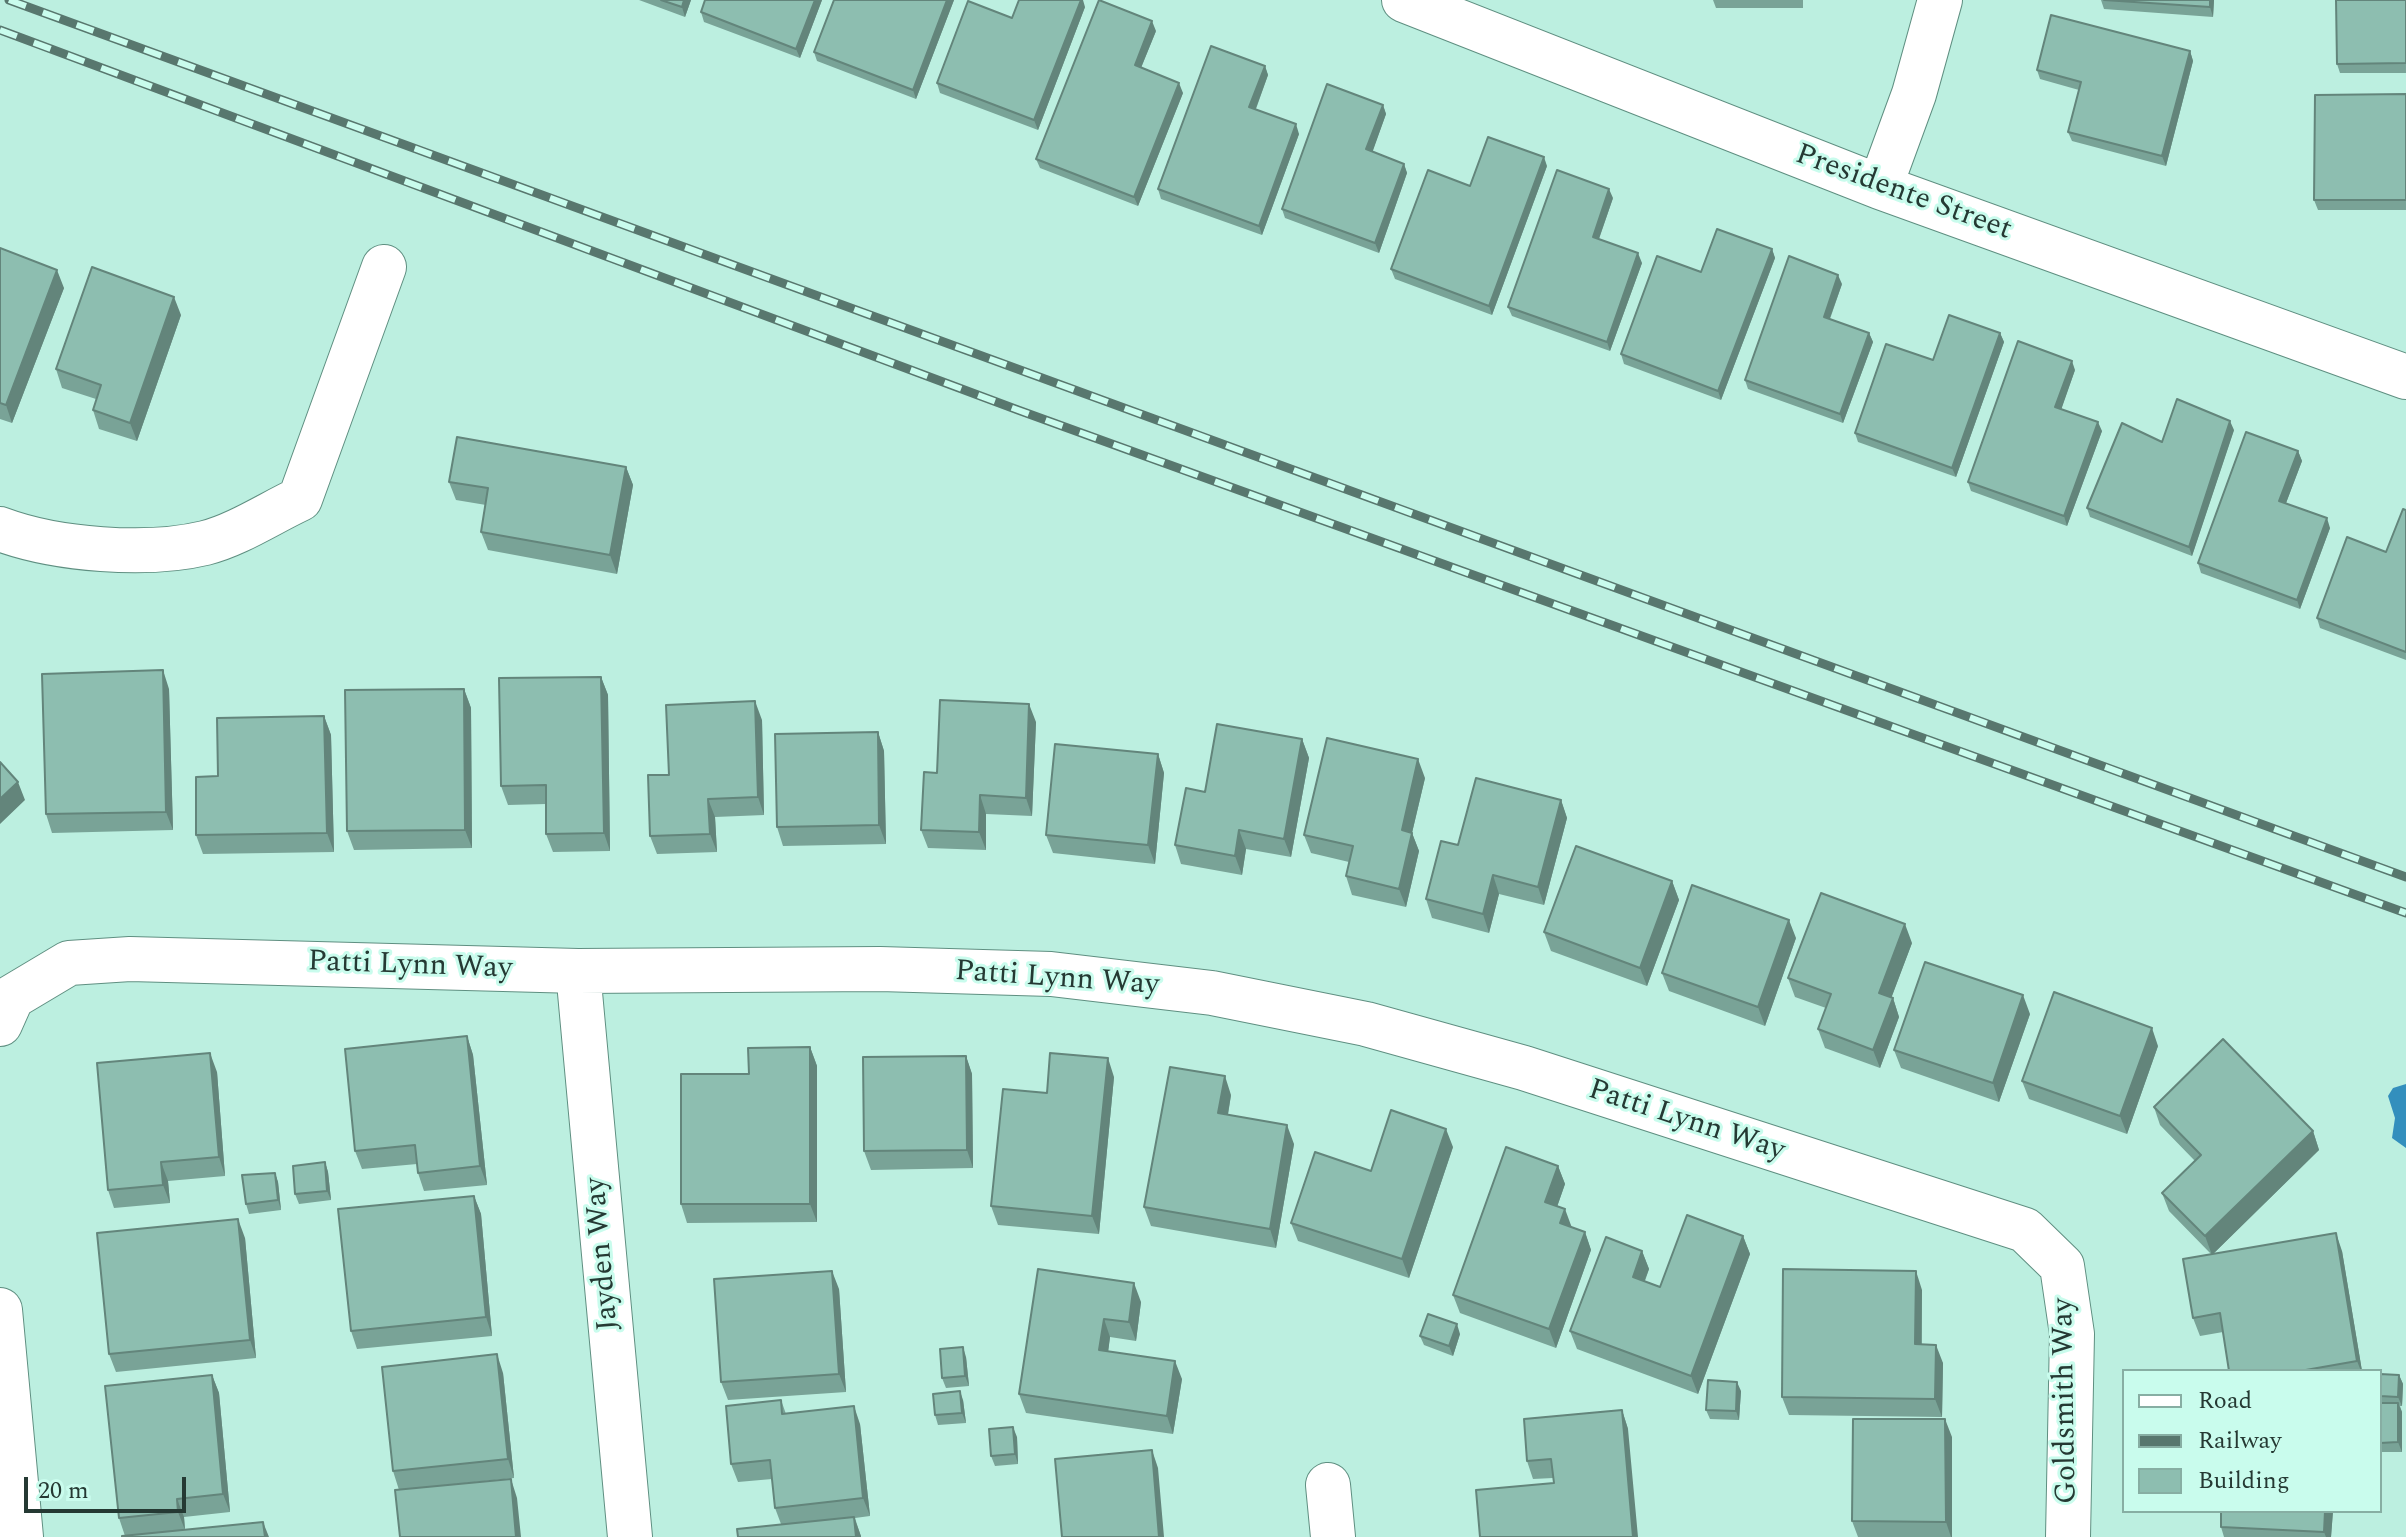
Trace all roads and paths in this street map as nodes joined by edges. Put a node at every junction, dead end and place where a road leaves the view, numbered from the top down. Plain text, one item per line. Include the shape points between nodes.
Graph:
1 (1404, 0) edge
2 (1940, 0) edge
3 (1880, 187) junction
4 (384, 267) dead end
5 (2406, 377) edge
6 (0, 529) edge
7 (578, 971) junction
8 (6, 1010) edge
9 (2062, 1266) joint
10 (0, 1310) edge
11 (1328, 1485) dead end
12 (21, 1537) edge
13 (630, 1537) edge
14 (1333, 1537) edge
15 (2068, 1537) edge

1 - 3 street, Presidente Street
2 - 3 street
3 - 5 street, Presidente Street
4 - 6 street via 300,499 207,543 127,551
7 - 8 street, Patti Lynn Way via 130,959 69,963
7 - 9 street, Patti Lynn Way via 1051,974 1212,993 1366,1024 1524,1068 2025,1230
7 - 13 street, Jayden Way
9 - 15 street, Goldsmith Way via 2072,1334
10 - 12 street
11 - 14 street

